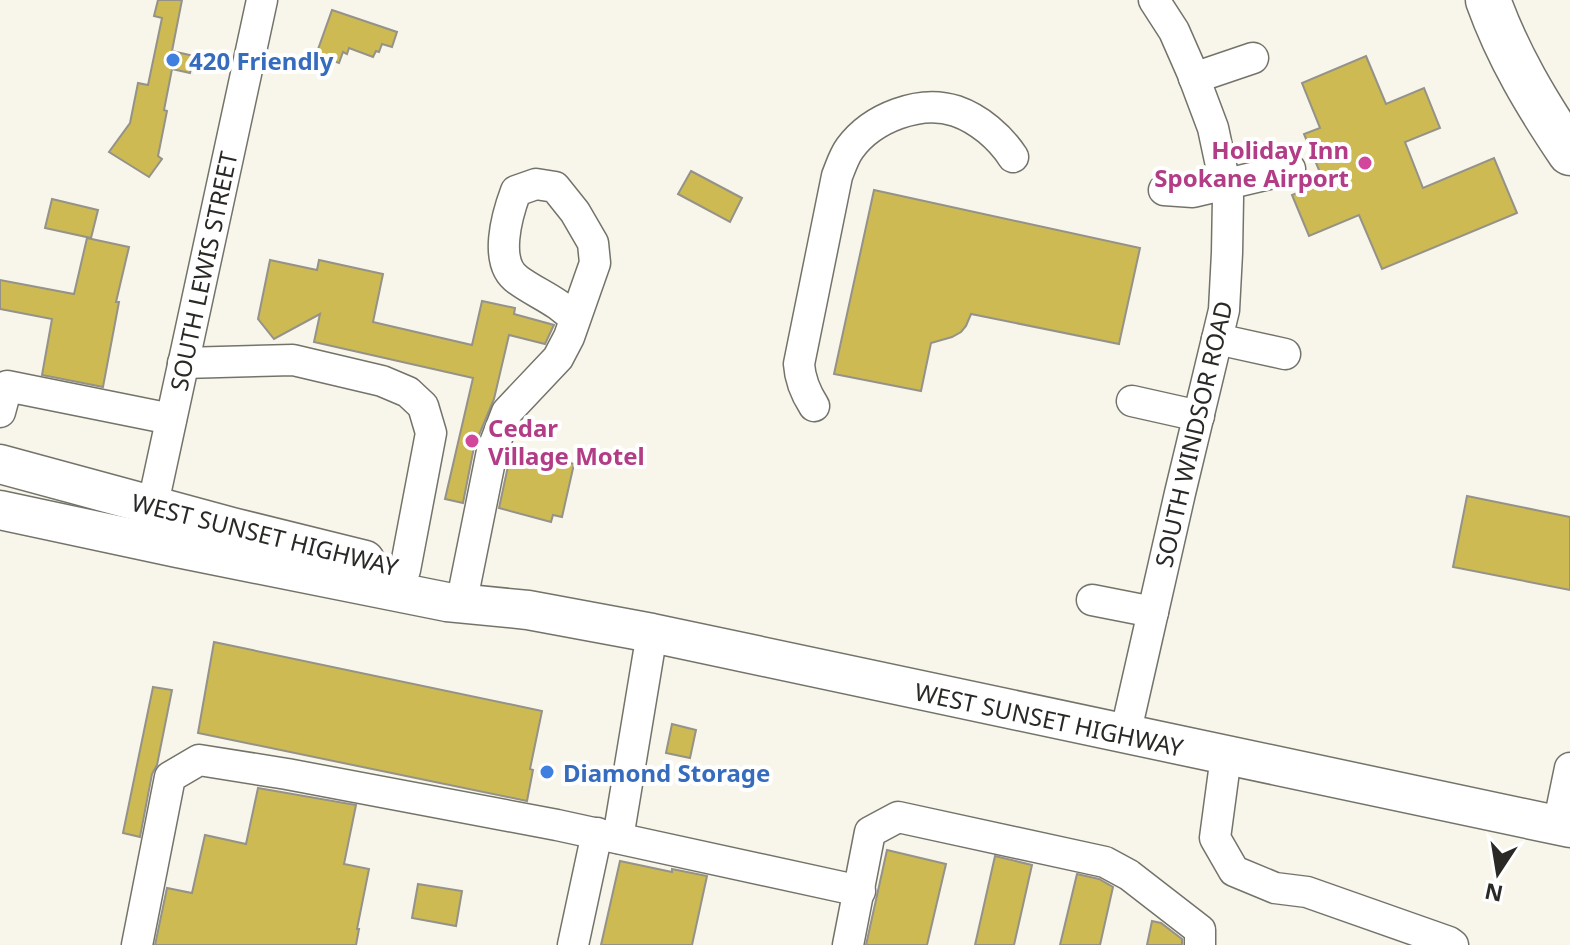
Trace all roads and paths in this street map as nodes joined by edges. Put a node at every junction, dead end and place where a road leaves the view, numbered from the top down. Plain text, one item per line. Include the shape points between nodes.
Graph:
1 (262, 0) edge
2 (1154, 0) edge
3 (1488, 0) edge
4 (1503, 0) edge
5 (1253, 58) dead end
6 (1194, 78) junction
7 (1570, 106) edge
8 (1570, 153) edge
9 (1013, 157) dead end
10 (1290, 169) dead end
11 (1225, 185) junction
12 (1164, 190) dead end
13 (575, 320) dead end
14 (1217, 339) junction
15 (1285, 354) dead end
16 (183, 363) junction
17 (1132, 401) dead end
18 (814, 406) dead end
19 (0, 412) edge
20 (1199, 416) junction
21 (171, 419) junction
22 (0, 464) edge
23 (0, 510) edge
24 (149, 523) junction
25 (405, 570) junction
26 (465, 585) junction
27 (1092, 600) dead end
28 (528, 610) junction
29 (1153, 612) junction
30 (652, 633) junction
31 (1125, 735) junction
32 (1226, 756) junction
33 (1570, 768) edge
34 (1564, 827) edge
35 (608, 836) junction
36 (860, 891) junction
37 (137, 945) edge
38 (573, 945) edge
39 (848, 945) edge
40 (1200, 945) edge
41 (1453, 945) edge

1 - 16 street, SOUTH LEWIS STREET
2 - 6 street, SOUTH WINDSOR ROAD
3 - 8 highway via 1534,99
4 - 7 highway
5 - 6 street
6 - 11 street, SOUTH WINDSOR ROAD via 1213,128
9 - 18 street via 969,116 934,107 886,119 852,146 837,176 799,364 800,379
10 - 11 street
11 - 12 street via 1193,192
11 - 14 street, SOUTH WINDSOR ROAD via 1226,281
13 - 26 street via 558,358 507,412 492,451
14 - 15 street
14 - 20 street, SOUTH WINDSOR ROAD
16 - 21 street, SOUTH LEWIS STREET
16 - 25 street via 293,360 408,392 423,406 431,433
17 - 20 street
19 - 21 street via 7,386
20 - 29 street, SOUTH WINDSOR ROAD
21 - 24 street, SOUTH LEWIS STREET
22 - 24 main road, WEST SUNSET HIGHWAY
23 - 24 main road, WEST SUNSET HIGHWAY
24 - 25 main road, WEST SUNSET HIGHWAY via 232,527
24 - 28 main road, WEST SUNSET HIGHWAY via 447,602
25 - 26 main road, WEST SUNSET HIGHWAY
26 - 28 main road, WEST SUNSET HIGHWAY
27 - 29 street
28 - 30 main road, WEST SUNSET HIGHWAY
29 - 31 street, SOUTH WINDSOR ROAD
30 - 31 main road, WEST SUNSET HIGHWAY
30 - 35 street
31 - 32 main road, WEST SUNSET HIGHWAY
32 - 34 main road, WEST SUNSET HIGHWAY
32 - 41 street via 1215,838 1234,871
33 - 34 street
35 - 36 street
35 - 37 street via 199,760 170,777
35 - 38 street
36 - 39 street
36 - 40 street via 870,832 898,817 1105,862 1200,930

